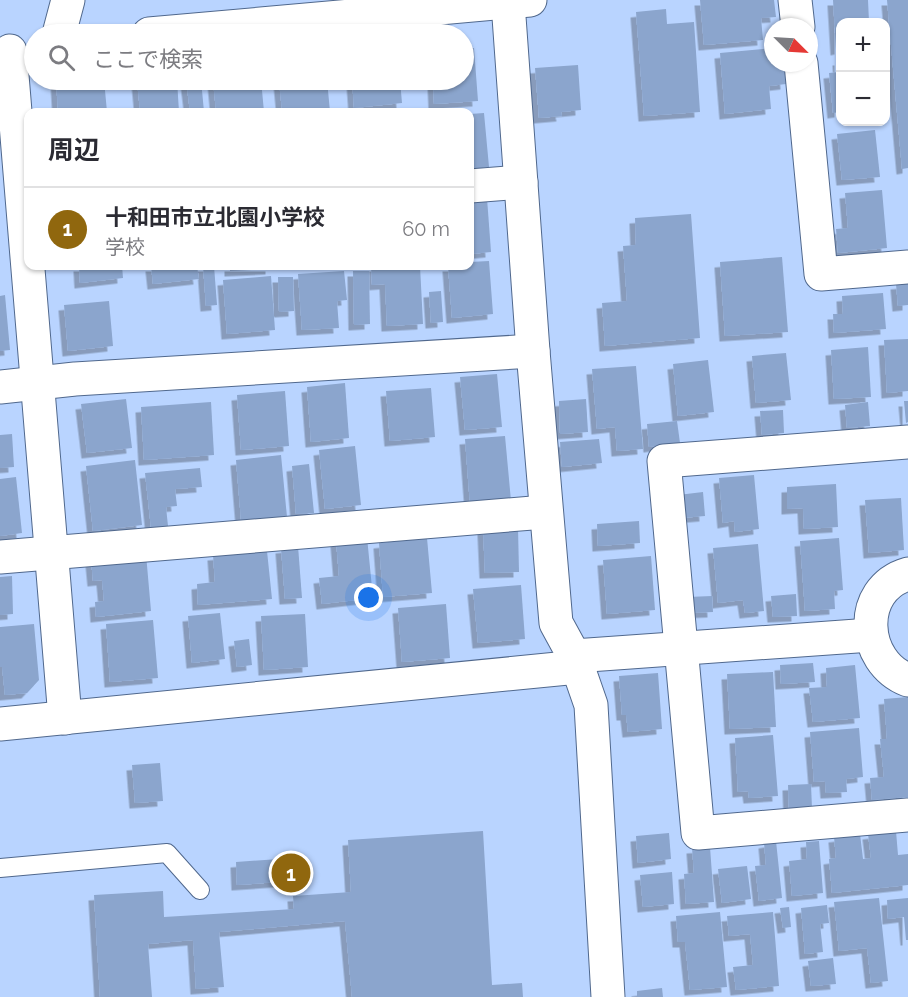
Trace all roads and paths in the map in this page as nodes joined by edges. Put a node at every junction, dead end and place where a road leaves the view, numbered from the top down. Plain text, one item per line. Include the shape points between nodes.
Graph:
1 (68, 0) edge
2 (795, 0) edge
3 (520, 2) edge
4 (797, 18) edge
5 (62, 24) edge
6 (265, 24) edge
7 (15, 50) edge
8 (802, 72) edge
9 (521, 182) junction
10 (474, 186) edge
11 (17, 222) edge
12 (908, 267) edge
13 (533, 351) junction
14 (37, 384) junction
15 (0, 387) edge
16 (908, 442) edge
17 (545, 512) junction
18 (52, 552) junction
19 (0, 557) edge
20 (908, 574) edge
21 (871, 635) junction
22 (681, 646) junction
23 (576, 661) junction
24 (908, 680) edge
25 (65, 718) junction
26 (0, 724) edge
27 (908, 815) edge
28 (0, 868) edge
29 (200, 890) dead end
30 (608, 997) edge

1 - 5 street
2 - 4 street
3 - 6 street
3 - 9 street
7 - 11 street
8 - 12 street via 821,274
9 - 10 street
9 - 13 street
11 - 14 street
13 - 14 street
13 - 17 street
14 - 15 street
14 - 18 street
16 - 22 street via 664,461
17 - 18 street
17 - 23 street via 556,623
18 - 19 street
18 - 25 street
20 - 21 street via 888,586 877,600 871,617
21 - 22 street
21 - 24 street via 877,654 889,670
22 - 23 street
22 - 27 street via 698,833
23 - 25 street
23 - 30 street via 591,705
25 - 26 street
28 - 29 lane via 167,853

